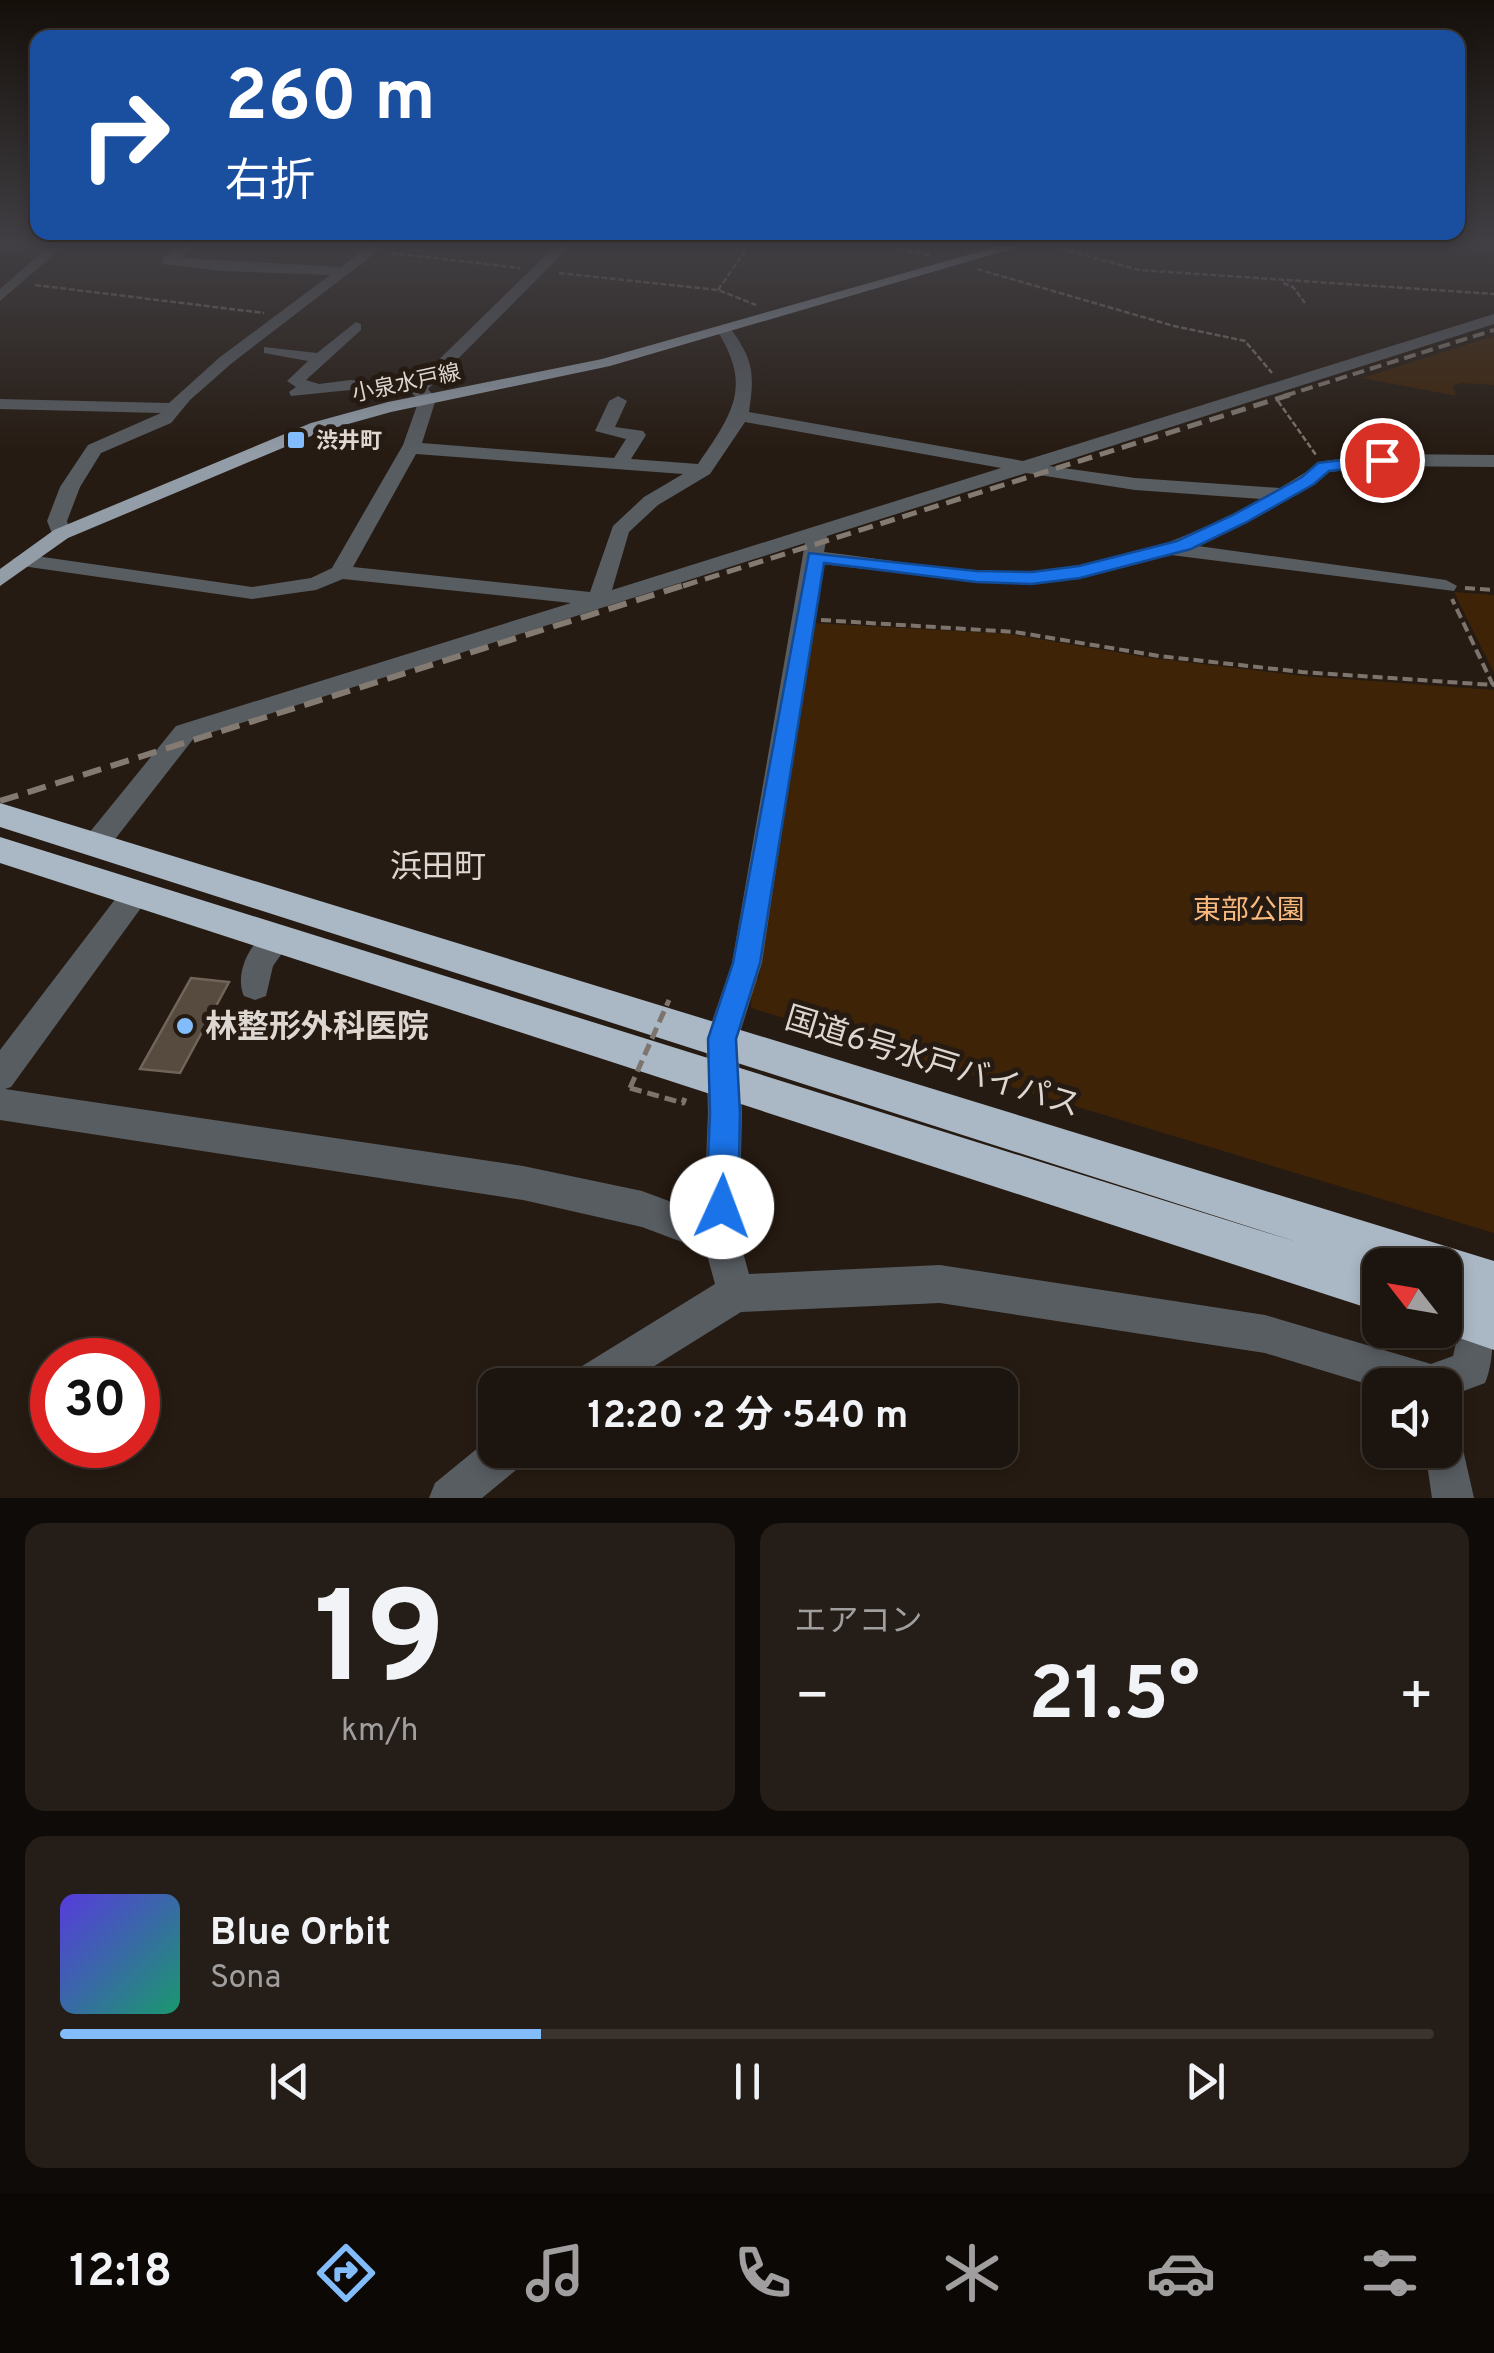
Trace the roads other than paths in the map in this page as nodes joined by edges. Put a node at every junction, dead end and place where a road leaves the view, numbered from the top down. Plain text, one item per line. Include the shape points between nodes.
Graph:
1 (286, 314) edge
2 (499, 314) edge
3 (775, 314) edge
4 (1494, 319) edge
5 (356, 327) dead end
6 (724, 328) junction
7 (270, 350) dead end
8 (320, 358) junction
9 (423, 394) junction
10 (618, 401) dead end
11 (0, 404) edge
12 (173, 408) junction
13 (740, 416) junction
14 (411, 448) junction
15 (1494, 461) edge
16 (619, 464) junction
17 (1031, 468) junction
18 (703, 470) junction
19 (1280, 494) junction
20 (60, 534) junction
21 (816, 545) junction
22 (1171, 548) junction
23 (22, 560) junction
24 (340, 572) junction
25 (0, 580) edge
26 (1446, 586) road end
27 (598, 599) junction
28 (0, 815) edge
29 (95, 844) junction
30 (0, 850) edge
31 (136, 893) junction
32 (277, 938) junction
33 (254, 987) dead end
34 (722, 1039) junction
35 (0, 1076) edge
36 (722, 1079) junction
37 (0, 1104) edge
38 (721, 1238) junction
39 (1385, 1248) edge
40 (1362, 1284) edge
41 (736, 1293) junction
42 (1477, 1310) edge
43 (615, 1368) edge
44 (1376, 1368) edge
45 (1462, 1373) edge
46 (486, 1468) edge
47 (1448, 1468) edge
48 (450, 1498) edge
49 (1453, 1498) edge

1 - 12 street
2 - 9 street
3 - 6 main road, 小泉水戸線
4 - 17 street
5 - 8 street
6 - 9 main road, 小泉水戸線 via 604,363
6 - 13 street via 741,354 746,378
7 - 8 street
8 - 9 street via 295,381 305,390 350,385
9 - 14 street
9 - 20 main road, 小泉水戸線 via 298,434
10 - 16 street via 604,431 638,435
11 - 12 street
12 - 20 street via 150,429 94,449 57,521
13 - 17 street via 825,426
13 - 18 street
14 - 16 street
14 - 24 street
15 - 19 street via 1324,466
16 - 18 street
17 - 19 street via 1134,484
17 - 21 street
18 - 27 street via 650,501 620,530
19 - 22 street
20 - 23 main road, 小泉水戸線
21 - 22 street via 976,576 1032,578
21 - 27 street
21 - 34 street via 746,963
22 - 26 street
23 - 24 street via 252,594 316,584
23 - 25 main road, 小泉水戸線
24 - 27 street
27 - 29 street via 185,732
28 - 29 highway, 国道6号水戸バイパス
29 - 34 highway, 国道6号水戸バイパス
30 - 31 highway
31 - 32 highway
31 - 35 street
32 - 33 street via 259,962
32 - 36 highway
34 - 36 street
34 - 39 highway, 国道6号水戸バイパス
36 - 38 street
36 - 40 highway
37 - 38 street via 523,1184 642,1209
38 - 41 street
41 - 43 street
41 - 44 street via 940,1284 1265,1334
42 - 45 street via 1471,1370
46 - 48 street
47 - 49 street

